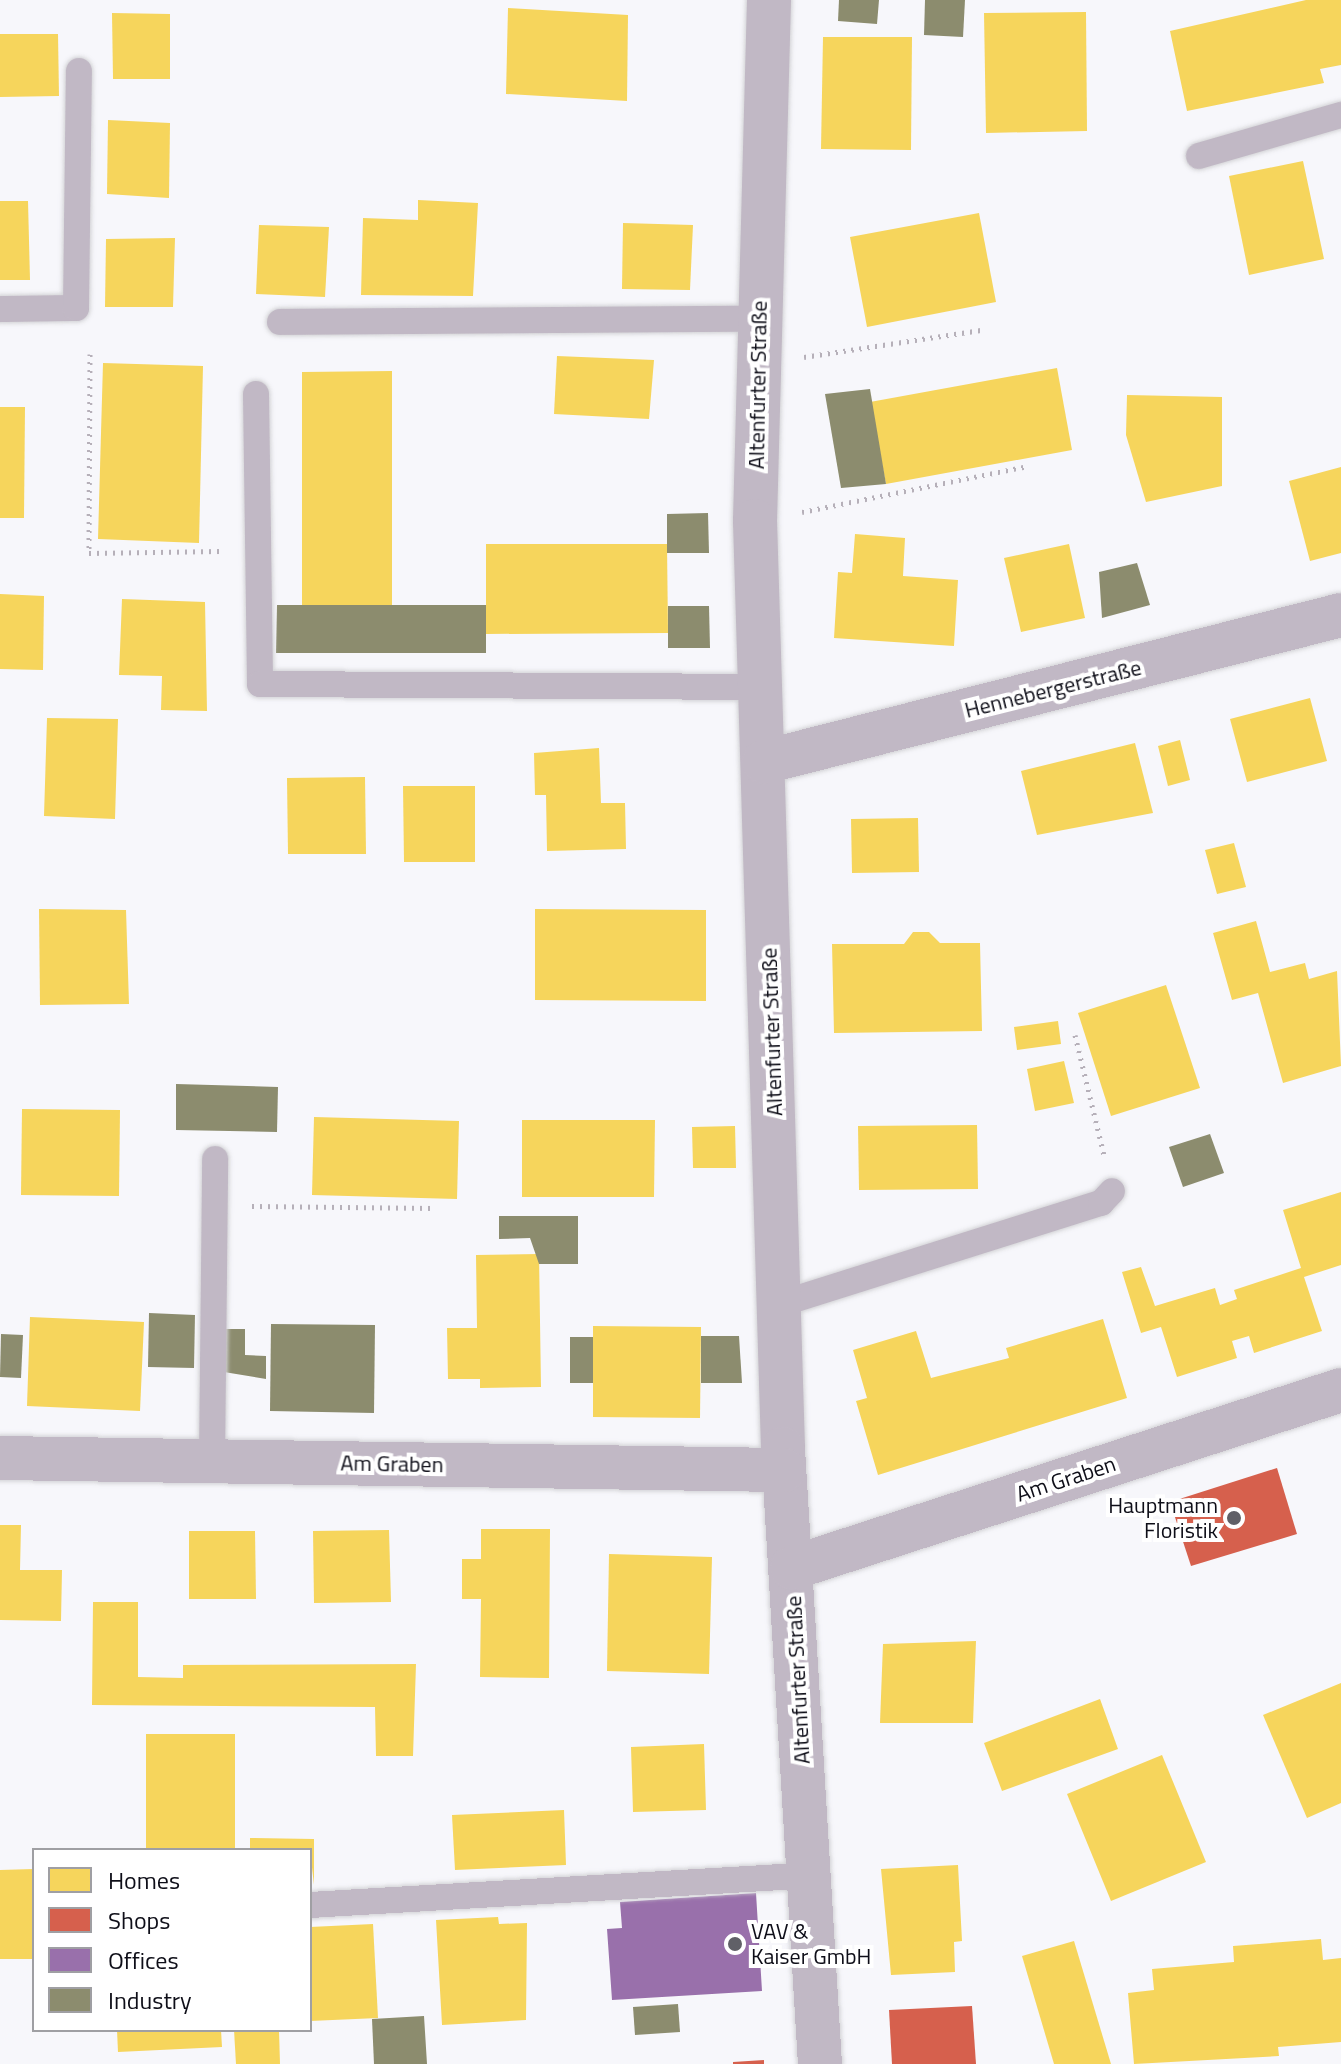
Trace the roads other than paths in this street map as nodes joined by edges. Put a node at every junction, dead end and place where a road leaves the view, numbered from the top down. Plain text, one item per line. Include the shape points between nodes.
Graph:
1 (769, 0) edge
2 (79, 71) dead end
3 (1341, 115) edge
4 (1199, 156) dead end
5 (0, 309) edge
6 (759, 319) junction
7 (280, 322) dead end
8 (256, 394) dead end
9 (1341, 615) edge
10 (764, 687) junction
11 (764, 762) junction
12 (215, 1159) dead end
13 (1112, 1191) road end
14 (780, 1304) junction
15 (1341, 1390) edge
16 (0, 1458) edge
17 (212, 1462) junction
18 (784, 1470) junction
19 (792, 1568) junction
20 (809, 1875) junction
21 (312, 1905) edge
22 (820, 2064) edge

1 - 6 street, Altenfurter Straße
2 - 5 lane via 76,308
3 - 4 lane
6 - 7 lane
6 - 10 street, Altenfurter Straße via 755,521
8 - 10 lane via 254,551 260,684
9 - 11 street, Hennebergerstraße
10 - 11 street, Altenfurter Straße
11 - 14 street, Altenfurter Straße
12 - 17 lane
13 - 14 lane via 1101,1203
14 - 18 street, Altenfurter Straße
15 - 19 street, Am Graben
16 - 17 street, Am Graben
17 - 18 street, Am Graben
18 - 19 street, Altenfurter Straße
19 - 20 street, Altenfurter Straße
20 - 21 lane
20 - 22 street, Altenfurter Straße

